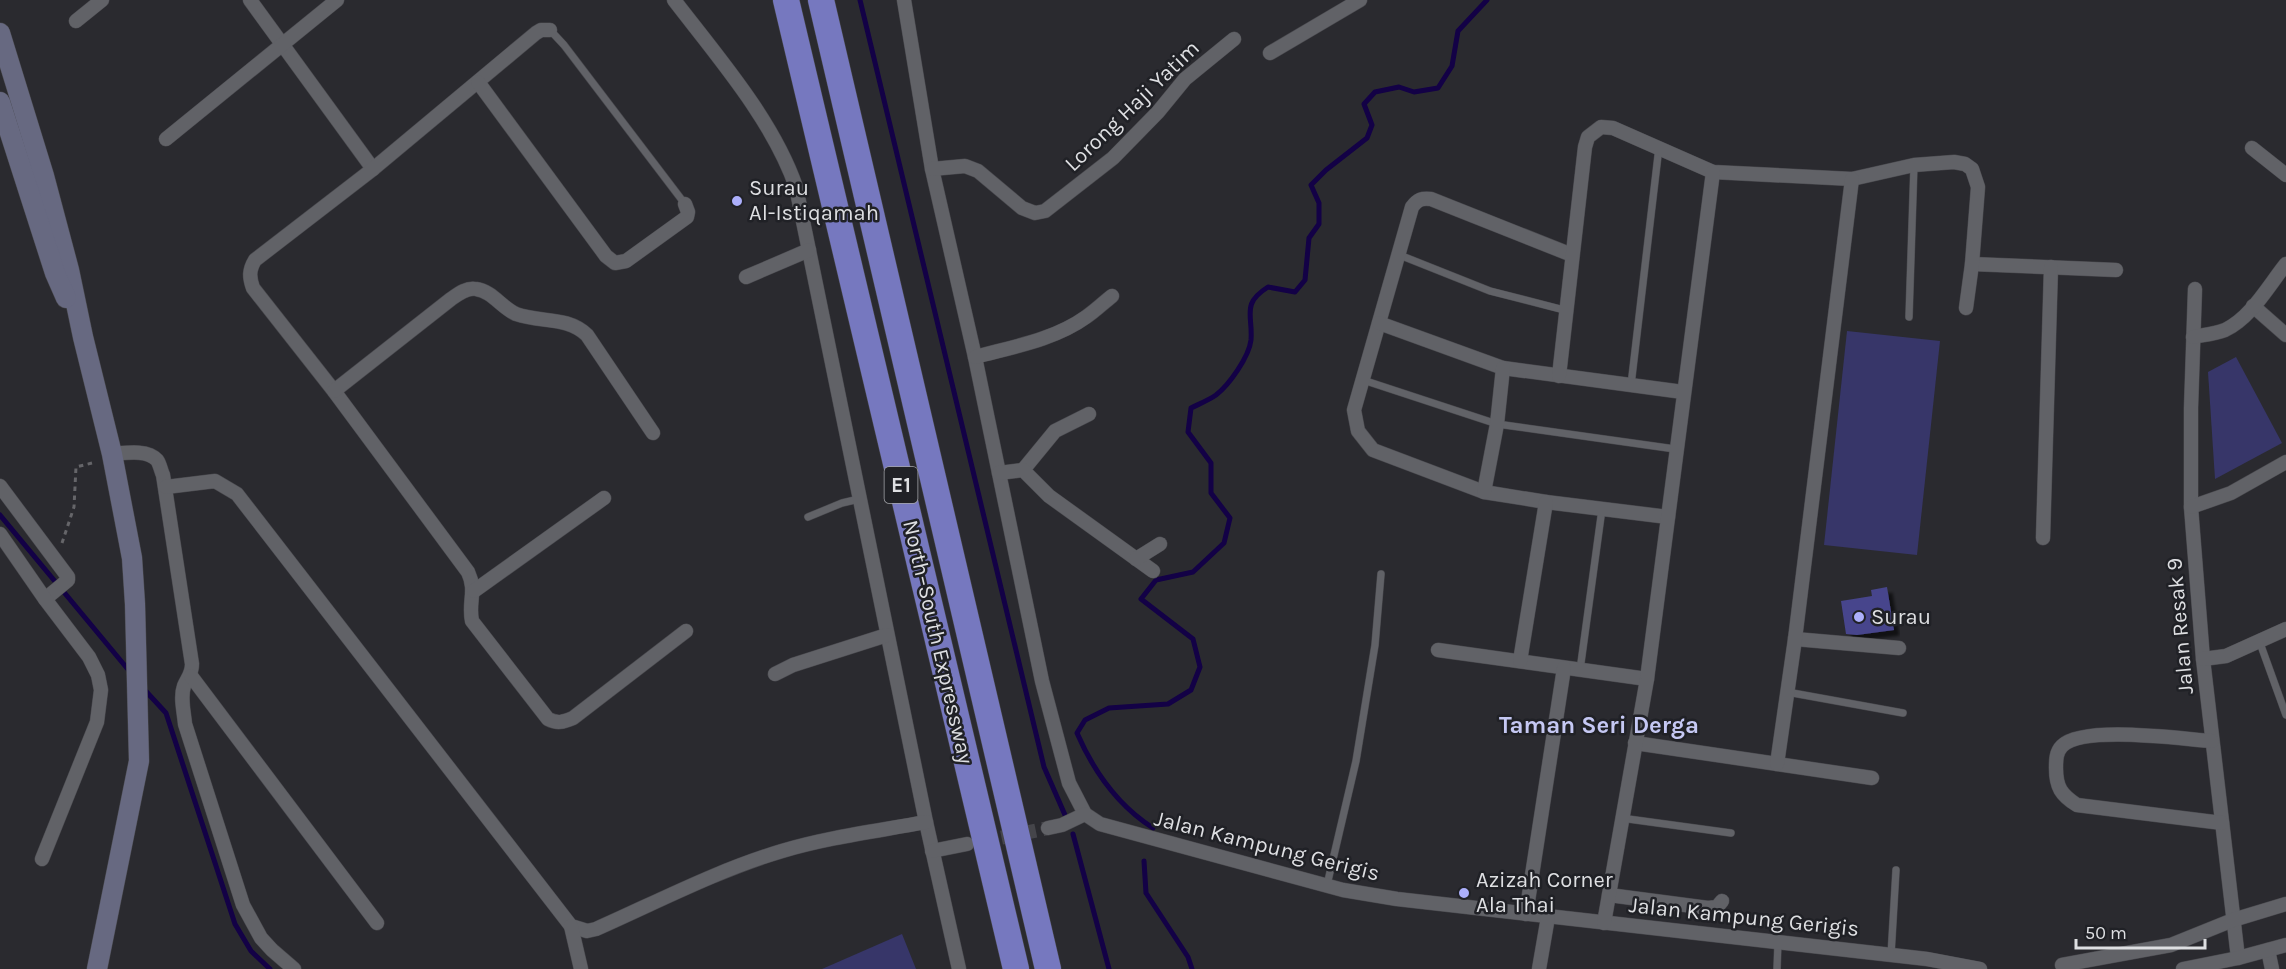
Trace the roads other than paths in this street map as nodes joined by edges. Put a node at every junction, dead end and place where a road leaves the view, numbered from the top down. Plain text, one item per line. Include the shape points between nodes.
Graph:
1 (102, 0) edge
2 (250, 0) edge
3 (337, 0) edge
4 (674, 0) edge
5 (786, 0) edge
6 (821, 0) edge
7 (904, 0) edge
8 (1360, 0) edge
9 (76, 21) dead end
10 (550, 30) joint
11 (0, 33) edge
12 (1234, 39) dead end
13 (284, 44) junction
14 (1270, 53) dead end
15 (478, 82) junction
16 (0, 102) edge
17 (166, 139) dead end
18 (1659, 147) junction
19 (2252, 148) dead end
20 (1914, 165) junction
21 (373, 169) junction
22 (932, 169) junction
23 (1713, 172) junction
24 (2286, 175) edge
25 (1852, 178) junction
26 (685, 204) joint
27 (809, 250) junction
28 (1397, 254) junction
29 (1572, 255) junction
30 (1972, 264) junction
31 (2286, 264) edge
32 (2051, 267) junction
33 (2116, 270) dead end
34 (746, 277) dead end
35 (2195, 289) dead end
36 (1112, 296) dead end
37 (2253, 306) junction
38 (1966, 308) dead end
39 (1568, 311) junction
40 (1909, 317) dead end
41 (1379, 322) junction
42 (2286, 335) edge
43 (82, 336) junction
44 (2193, 337) junction
45 (975, 357) junction
46 (1503, 368) junction
47 (1559, 376) junction
48 (1363, 380) junction
49 (1631, 385) junction
50 (334, 391) junction
51 (1683, 392) junction
52 (1089, 414) dead end
53 (1497, 424) junction
54 (653, 433) dead end
55 (1675, 449) junction
56 (113, 457) junction
57 (2286, 462) edge
58 (1023, 470) junction
59 (999, 473) junction
60 (0, 486) edge
61 (166, 487) junction
62 (1484, 492) junction
63 (604, 498) dead end
64 (860, 499) junction
65 (1546, 502) junction
66 (2191, 507) junction
67 (1602, 508) junction
68 (1668, 517) junction
69 (808, 518) dead end
70 (0, 534) edge
71 (2043, 538) dead end
72 (1160, 544) dead end
73 (1136, 559) junction
74 (1153, 571) dead end
75 (1381, 574) dead end
76 (474, 591) junction
77 (47, 597) junction
78 (2286, 629) edge
79 (686, 631) dead end
80 (887, 635) junction
81 (1795, 639) junction
82 (2260, 643) junction
83 (1899, 648) dead end
84 (1438, 650) dead end
85 (2203, 659) junction
86 (1520, 661) junction
87 (1564, 668) junction
88 (1581, 670) junction
89 (775, 674) dead end
90 (191, 676) junction
91 (1647, 679) junction
92 (1787, 692) junction
93 (1903, 712) dead end
94 (2286, 715) edge
95 (2212, 741) junction
96 (1635, 743) junction
97 (1778, 764) junction
98 (1872, 778) dead end
99 (1085, 814) junction
100 (1621, 818) junction
101 (926, 822) junction
102 (2222, 823) junction
103 (1048, 828) tunnel mouth
104 (1731, 833) dead end
105 (967, 844) tunnel mouth
106 (932, 851) junction
107 (42, 859) dead end
108 (1896, 870) dead end
109 (1326, 885) junction
110 (1609, 894) junction
111 (1722, 901) dead end
112 (2286, 903) edge
113 (1526, 915) junction
114 (1548, 917) junction
115 (2233, 920) junction
116 (377, 923) dead end
117 (1604, 923) junction
118 (571, 926) junction
119 (1778, 942) junction
120 (2286, 945) edge
121 (2268, 950) junction
122 (1891, 955) junction
123 (2238, 958) junction
124 (1927, 964) edge
125 (2062, 965) dead end
126 (97, 969) edge
127 (294, 969) edge
128 (581, 969) edge
129 (959, 969) edge
130 (1016, 969) edge
131 (1048, 969) edge
132 (1539, 969) edge
133 (1777, 969) edge
134 (1980, 969) edge
135 (2183, 969) edge
136 (2272, 969) edge

1 - 9 street
2 - 13 street
3 - 13 street
4 - 27 street via 727,70 789,165
5 - 130 highway, North–South Expressway / E1
6 - 131 highway, North–South Expressway / E1
7 - 22 street
8 - 14 street
10 - 15 street via 536,33
10 - 26 lane
11 - 43 main road via 47,187
12 - 22 street, Lorong Haji Yatim via 1185,79 1113,158 1045,211 1035,213 1022,208 978,171 965,166
13 - 17 street
13 - 21 street
15 - 21 street
15 - 26 street via 615,263 626,261 687,217
16 - 43 main road via 55,273
18 - 23 street
18 - 29 street via 1613,128 1601,127 1588,137
18 - 49 lane
19 - 24 street
20 - 25 street
20 - 30 street via 1954,162 1972,169 1978,188
20 - 40 lane
21 - 50 street via 250,267 253,288
22 - 45 street
23 - 25 street
23 - 51 street
25 - 81 street
27 - 34 street
27 - 64 street
28 - 29 street via 1412,207 1423,198
28 - 39 lane via 1490,291
28 - 41 street
29 - 39 street
30 - 32 street
30 - 38 street
31 - 37 street
32 - 33 street
32 - 71 street
35 - 44 street, Jalan Resak 9
36 - 45 street via 1064,330
37 - 42 street
37 - 44 street via 2228,328
39 - 47 street
41 - 46 street
41 - 48 street
43 - 56 main road
44 - 66 street, Jalan Resak 9
45 - 59 street
46 - 47 street
46 - 53 street
47 - 49 street
48 - 53 lane
48 - 62 street via 1354,410 1355,421 1373,450
49 - 51 street
50 - 54 street via 450,299 468,289 477,289 526,317 578,326
50 - 76 street via 468,572
51 - 55 street
52 - 58 street via 1055,431
53 - 55 lane
53 - 62 street
55 - 68 street
56 - 61 street via 132,452 157,460
56 - 126 main road via 132,558 139,761
57 - 66 street via 2231,493
58 - 59 street
58 - 73 street via 1049,496
59 - 99 street via 1042,681 1069,783
60 - 77 street via 68,577
61 - 90 street
61 - 118 street via 215,481 237,494
62 - 65 street
63 - 76 street
64 - 69 lane
64 - 80 street
65 - 67 street
65 - 86 street
66 - 85 street, Jalan Resak 9
67 - 68 street
67 - 88 lane
68 - 91 street
70 - 77 street
72 - 73 street
73 - 74 street
75 - 109 lane via 1375,645 1356,761
76 - 79 street via 470,612 477,630 541,712 555,722 573,718
77 - 107 street via 89,657 101,690 97,722
78 - 82 street
80 - 89 street
80 - 101 street
81 - 83 street
81 - 92 street
82 - 85 street via 2226,656
82 - 94 lane
84 - 86 street
85 - 95 street, Jalan Resak 9
86 - 87 street
87 - 88 street
87 - 113 street
88 - 91 street
90 - 116 street
90 - 127 street via 183,690 185,724 243,905 261,938
91 - 96 street
92 - 93 lane
92 - 97 street
95 - 102 street, Jalan Resak 9
95 - 102 street via 2083,736 2062,746 2056,756 2056,782 2077,805
96 - 97 street
96 - 100 street
97 - 98 street
99 - 103 street
99 - 109 street, Jalan Kampung Gerigis via 1100,824
100 - 104 lane
100 - 110 street
101 - 106 street
101 - 118 street via 781,851 596,929 587,931
102 - 115 street, Jalan Resak 9
105 - 106 street
106 - 129 street
108 - 122 lane
109 - 113 street, Jalan Kampung Gerigis via 1397,899
110 - 111 street via 1708,908 1717,907
110 - 117 street
112 - 115 street
113 - 114 street, Jalan Kampung Gerigis
114 - 117 street, Jalan Kampung Gerigis
114 - 132 street
115 - 123 street, Jalan Resak 9
115 - 125 street via 2171,945
117 - 119 street, Jalan Kampung Gerigis
118 - 128 street
119 - 122 street, Jalan Kampung Gerigis
119 - 133 lane
120 - 121 street
121 - 123 street
121 - 136 street
122 - 124 street, Jalan Kampung Gerigis
123 - 135 street
124 - 134 street, Jalan Kampung Gerigis

